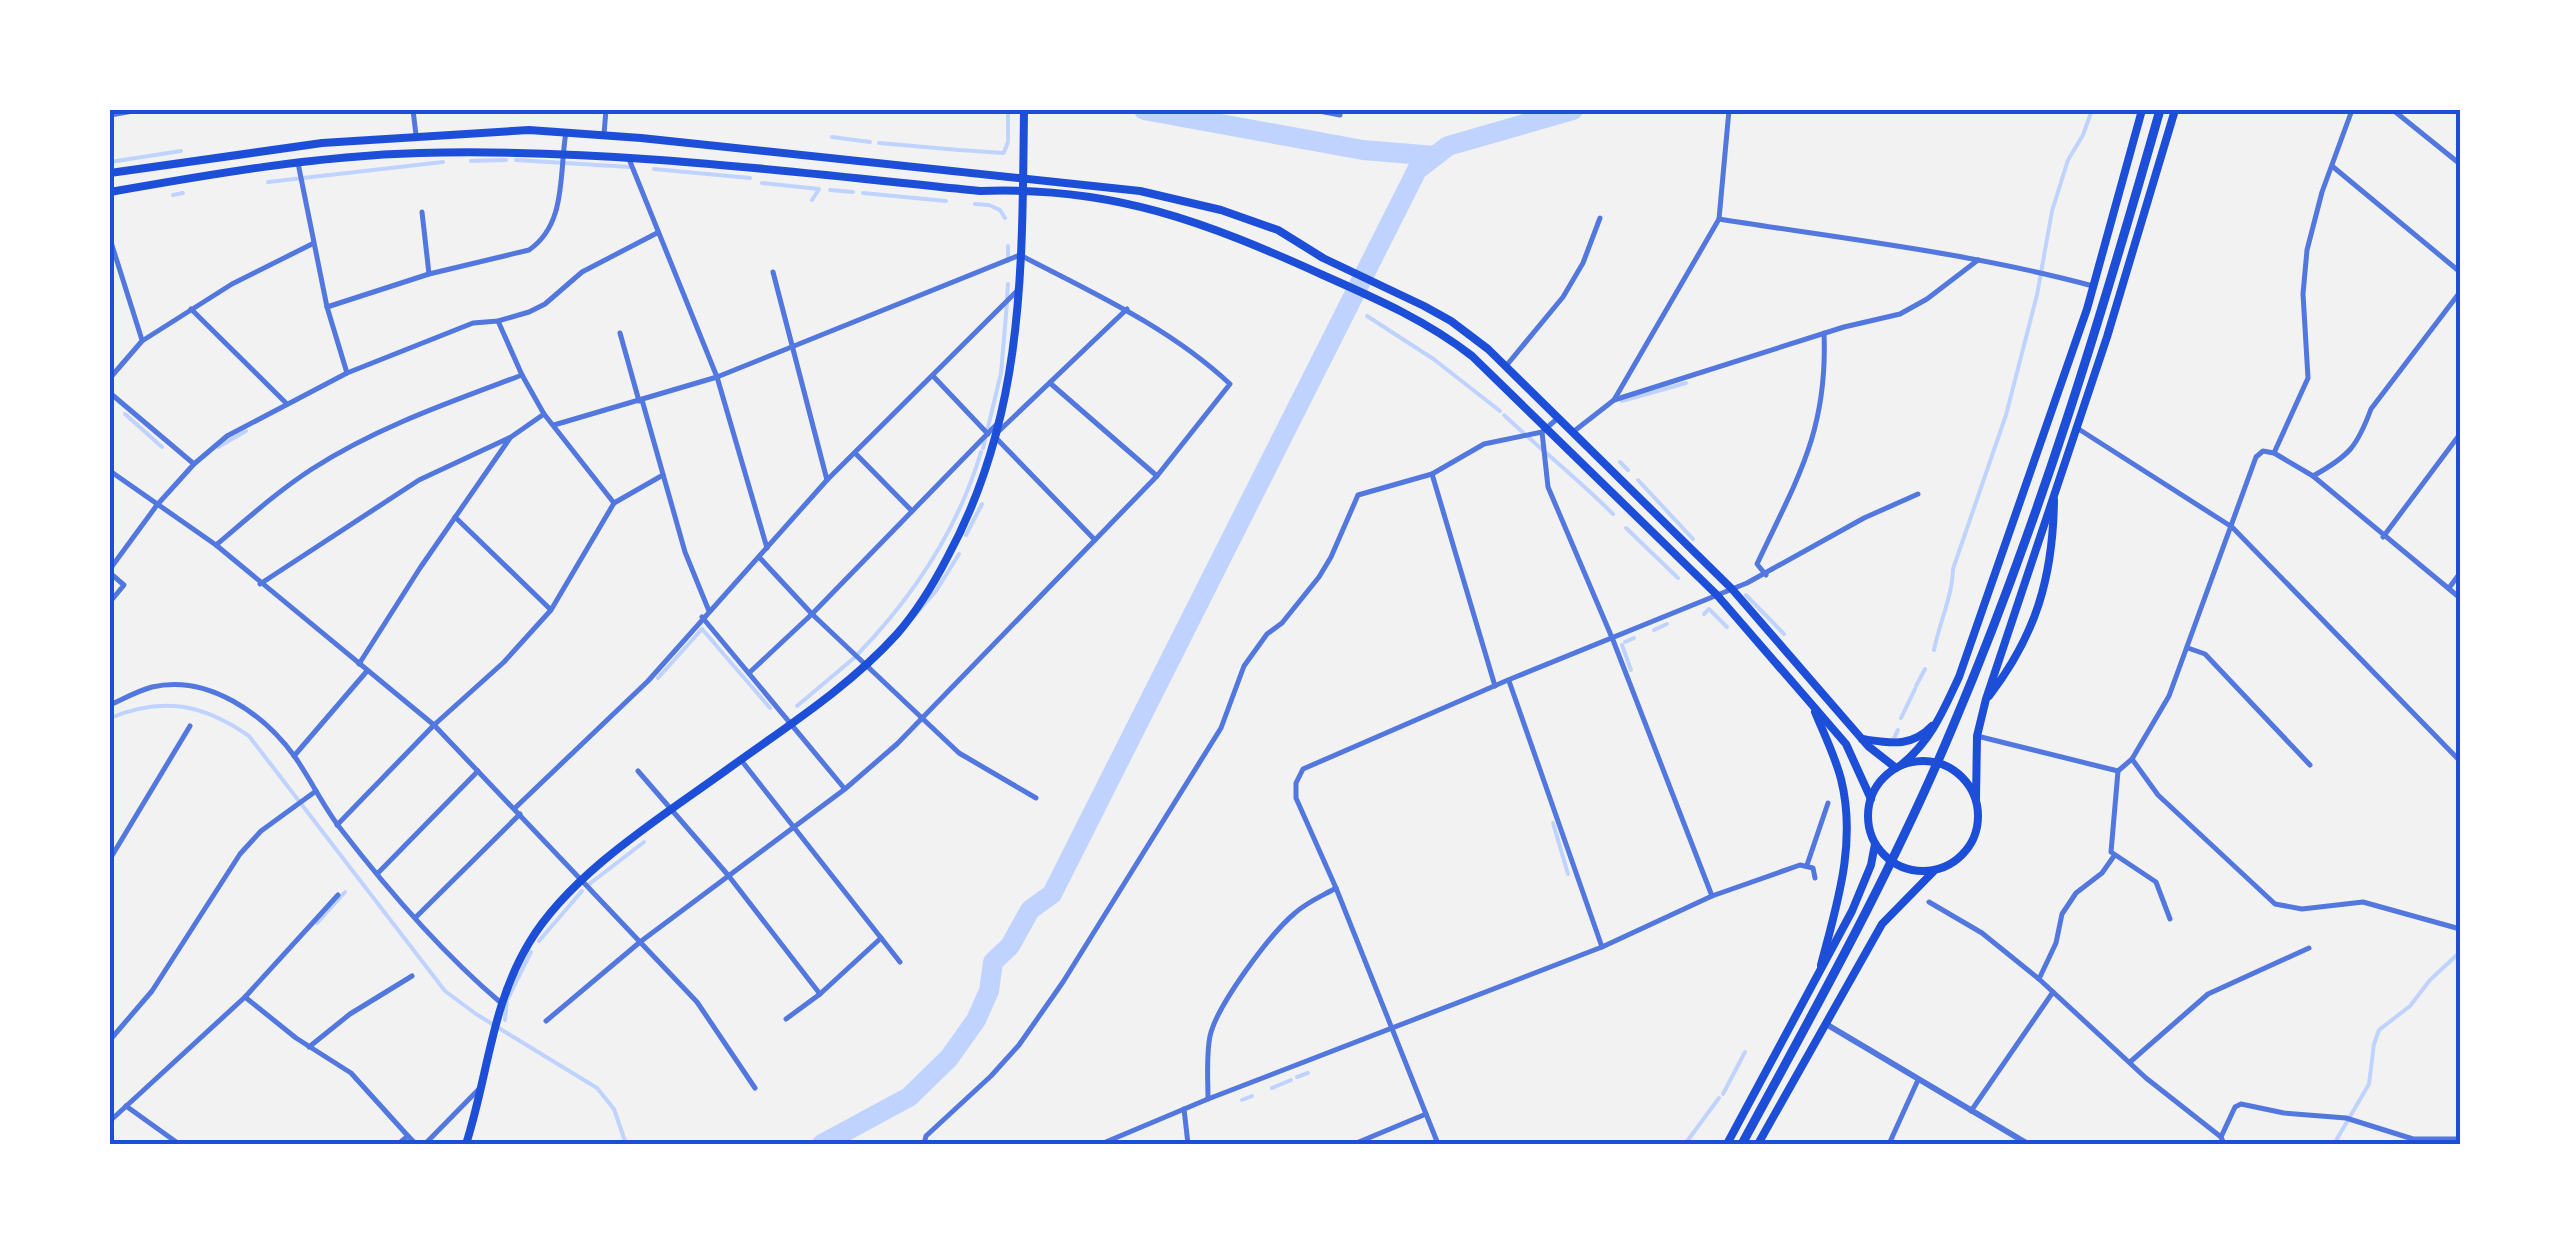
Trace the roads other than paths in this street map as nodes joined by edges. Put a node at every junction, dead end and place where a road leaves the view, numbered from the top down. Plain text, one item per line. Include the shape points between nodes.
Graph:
1 (140, 110) edge
2 (413, 110) edge
3 (606, 110) edge
4 (1024, 110) edge
5 (1314, 110) edge
6 (1729, 110) edge
7 (2142, 110) edge
8 (2160, 110) edge
9 (2175, 110) edge
10 (2352, 110) edge
11 (2392, 110) edge
12 (1340, 115) dead end
13 (110, 116) edge
14 (566, 132) junction
15 (604, 134) junction
16 (416, 135) junction
17 (562, 155) junction
18 (628, 156) junction
19 (298, 163) junction
20 (2460, 164) edge
21 (2332, 166) junction
22 (110, 173) edge
23 (1022, 178) junction
24 (1021, 190) junction
25 (110, 192) edge
26 (422, 212) dead end
27 (1600, 218) dead end
28 (1719, 219) junction
29 (657, 233) junction
30 (110, 238) edge
31 (312, 244) junction
32 (1020, 255) junction
33 (1978, 260) junction
34 (773, 272) dead end
35 (2460, 272) edge
36 (429, 274) junction
37 (2093, 286) junction
38 (1020, 289) junction
39 (2460, 292) edge
40 (327, 307) junction
41 (191, 308) junction
42 (1126, 310) junction
43 (498, 322) junction
44 (620, 333) dead end
45 (1824, 333) junction
46 (142, 341) junction
47 (795, 348) junction
48 (1506, 367) junction
49 (346, 373) junction
50 (522, 375) junction
51 (932, 376) junction
52 (717, 377) junction
53 (110, 378) edge
54 (1050, 383) junction
55 (110, 393) edge
56 (1614, 400) junction
57 (640, 401) junction
58 (287, 404) junction
59 (544, 414) junction
60 (1558, 418) junction
61 (554, 425) junction
62 (2076, 428) junction
63 (1546, 430) junction
64 (1573, 432) junction
65 (995, 434) junction
66 (2460, 434) edge
67 (511, 437) junction
68 (854, 453) junction
69 (2274, 453) junction
70 (194, 464) junction
71 (110, 471) edge
72 (663, 474) junction
73 (1432, 474) junction
74 (1157, 476) junction
75 (2313, 476) junction
76 (827, 480) junction
77 (2055, 491) junction
78 (1918, 494) dead end
79 (614, 503) junction
80 (157, 505) junction
81 (912, 512) junction
82 (455, 517) junction
83 (2232, 526) junction
84 (2384, 537) junction
85 (1096, 540) junction
86 (216, 545) junction
87 (767, 548) junction
88 (759, 556) junction
89 (110, 571) edge
90 (2460, 574) edge
91 (1766, 575) junction
92 (260, 584) junction
93 (2448, 588) junction
94 (1732, 590) junction
95 (1717, 595) junction
96 (2460, 598) edge
97 (110, 602) edge
98 (551, 610) junction
99 (708, 610) junction
100 (812, 614) junction
101 (702, 618) junction
102 (1613, 640) junction
103 (2187, 648) junction
104 (360, 664) junction
105 (864, 664) junction
106 (368, 670) junction
107 (749, 673) junction
108 (1508, 680) junction
109 (1495, 686) junction
110 (1986, 699) junction
111 (1812, 704) junction
112 (110, 706) edge
113 (921, 718) junction
114 (1939, 720) junction
115 (790, 724) junction
116 (190, 726) dead end
117 (434, 726) junction
118 (1977, 736) junction
119 (1862, 739) junction
120 (294, 756) junction
121 (2132, 759) junction
122 (740, 760) junction
123 (2460, 761) edge
124 (1898, 766) junction
125 (2310, 766) dead end
126 (478, 771) junction
127 (638, 771) dead end
128 (2118, 772) junction
129 (845, 789) junction
130 (316, 792) junction
131 (1036, 798) dead end
132 (1871, 798) junction
133 (1976, 799) junction
134 (1828, 802) dead end
135 (672, 809) junction
136 (518, 811) junction
137 (337, 825) junction
138 (795, 826) junction
139 (1875, 844) junction
140 (2114, 856) junction
141 (110, 860) edge
142 (1807, 865) junction
143 (1934, 870) junction
144 (377, 874) junction
145 (728, 875) junction
146 (1815, 878) dead end
147 (580, 881) junction
148 (1336, 888) junction
149 (338, 895) dead end
150 (1712, 896) junction
151 (1929, 902) dead end
152 (416, 917) junction
153 (2170, 919) dead end
154 (2460, 929) edge
155 (881, 938) junction
156 (640, 942) junction
157 (1602, 947) junction
158 (2309, 948) dead end
159 (900, 962) dead end
160 (412, 976) dead end
161 (1817, 978) junction
162 (2040, 979) junction
163 (2053, 992) junction
164 (820, 994) junction
165 (245, 997) junction
166 (499, 1006) junction
167 (786, 1018) dead end
168 (546, 1021) dead end
169 (1826, 1024) junction
170 (1393, 1030) junction
171 (110, 1040) edge
172 (309, 1047) junction
173 (2130, 1062) junction
174 (1918, 1080) junction
175 (481, 1086) junction
176 (755, 1088) dead end
177 (1208, 1099) junction
178 (126, 1106) junction
179 (1184, 1109) junction
180 (1970, 1110) junction
181 (1426, 1114) junction
182 (110, 1122) edge
183 (408, 1136) junction
184 (2460, 1139) edge
185 (2222, 1141) edge
186 (179, 1144) edge
187 (398, 1144) edge
188 (416, 1144) edge
189 (425, 1144) edge
190 (466, 1144) edge
191 (924, 1144) edge
192 (1101, 1144) edge
193 (1188, 1144) edge
194 (1354, 1144) edge
195 (1438, 1144) edge
196 (1727, 1144) edge
197 (1742, 1144) edge
198 (1758, 1144) edge
199 (1889, 1144) edge
200 (2028, 1144) edge

1 - 13 street
2 - 16 street
3 - 15 street
4 - 23 main road
5 - 12 street
6 - 28 street
7 - 37 main road
8 - 197 highway via 2080,384 1954,726 1891,864
9 - 62 main road
10 - 21 street
11 - 20 street
14 - 15 main road
14 - 16 main road
14 - 17 street
15 - 23 main road
16 - 22 main road
17 - 18 main road
17 - 19 main road via 417,153
17 - 36 street via 557,211 543,241
18 - 24 main road
18 - 29 street
19 - 25 main road
19 - 31 street
21 - 35 street
21 - 69 street via 2307,250 2308,378
23 - 24 main road
23 - 48 main road via 1140,191 1278,230 1451,321
24 - 32 main road
24 - 63 main road via 1171,213 1386,303 1444,334
26 - 36 street
27 - 48 street via 1564,297
28 - 33 street
28 - 56 street
29 - 43 street via 582,272 544,304
29 - 52 street
30 - 46 street
31 - 40 street
31 - 41 street
32 - 38 main road
32 - 42 street
32 - 47 street
33 - 37 street
33 - 45 street via 1910,310
34 - 47 street
36 - 40 street
37 - 114 main road
38 - 51 street
38 - 65 main road
39 - 75 street via 2371,409 2352,451
40 - 49 street
41 - 46 street
41 - 58 street
42 - 54 street
42 - 74 street via 1230,384
43 - 49 street via 474,323
43 - 50 street
44 - 57 street
45 - 56 street
45 - 91 street via 1817,430 1757,564
46 - 53 street
47 - 52 street
47 - 76 street
48 - 60 main road
49 - 58 street
50 - 59 street
50 - 86 street via 365,438 312,469
51 - 65 street
51 - 68 street
52 - 57 street
52 - 87 street
54 - 65 street
54 - 74 street
55 - 70 street
56 - 64 street
57 - 61 street
57 - 72 street
58 - 70 street via 227,436
59 - 61 street
59 - 67 street
60 - 63 street
60 - 64 main road
61 - 79 street
62 - 77 main road
62 - 83 street
63 - 73 street via 1484,444
63 - 95 main road
63 - 102 street via 1548,487
64 - 94 main road
65 - 81 street
65 - 85 street
65 - 105 main road via 965,523 930,590
66 - 84 street
67 - 82 street
67 - 92 street via 419,480
68 - 76 street
68 - 81 street
69 - 75 street
69 - 83 street via 2253,460
70 - 80 street
71 - 80 street
72 - 79 street
72 - 99 street
73 - 109 street
73 - 191 street via 1358,495 1319,577 1244,666 1212,743 1063,982 1018,1045
74 - 85 street
75 - 84 street
76 - 87 street
77 - 110 main road
77 - 110 main road via 2054,549 2038,610 2011,667
78 - 91 street
79 - 98 street
80 - 86 street
80 - 89 street
81 - 100 street
82 - 98 street
82 - 104 street
83 - 103 street
83 - 123 street
84 - 93 street
85 - 113 street
86 - 92 street
87 - 88 street
88 - 99 street
88 - 100 street
89 - 97 street via 124,585
90 - 93 street
91 - 94 street
92 - 104 street
93 - 96 street
94 - 95 street
94 - 119 main road
95 - 102 street
95 - 111 main road
98 - 117 street
99 - 101 street
100 - 105 street
100 - 107 street
101 - 107 street
101 - 136 street
102 - 108 street
102 - 150 street
103 - 121 street via 2169,696
103 - 125 street via 2200,649
104 - 106 street
105 - 113 street
105 - 115 main road
106 - 117 street
106 - 120 street
107 - 115 street
108 - 109 street
108 - 157 street
109 - 148 street via 1304,769 1296,798
110 - 118 main road
111 - 132 main road via 1846,744
111 - 161 main road via 1840,779 1847,829 1845,876
112 - 120 street via 151,687 206,689 249,711
113 - 129 street
113 - 131 street via 970,761
114 - 119 main road via 1905,743
114 - 124 main road via 1923,747
115 - 122 main road
115 - 129 street
116 - 141 street
117 - 126 street
117 - 137 street
118 - 128 street
118 - 133 main road
119 - 124 main road
120 - 130 street
121 - 128 street
121 - 154 street via 2158,795 2275,904 2302,909 2363,902
122 - 135 main road
122 - 138 street
124 - 132 main road
124 - 133 main road via 1923,760 1946,766
126 - 136 street
126 - 144 street
127 - 135 street
128 - 140 street
129 - 138 street
130 - 137 street
130 - 171 street via 240,854 152,991
132 - 139 main road via 1868,822
133 - 143 main road via 1978,822 1970,844
134 - 142 street
135 - 145 street
135 - 147 main road
136 - 147 street
136 - 152 street
137 - 144 street
138 - 145 street
138 - 155 street
139 - 143 main road via 1900,866
139 - 161 main road via 1863,889
140 - 153 street via 2156,882
140 - 162 street via 2062,914
142 - 146 street
142 - 150 street
143 - 169 main road via 1882,924
144 - 152 street
145 - 156 street
145 - 164 street
147 - 156 street
147 - 166 main road via 528,944
148 - 170 street
148 - 177 street via 1294,913 1219,1014 1210,1032
149 - 165 street
150 - 157 street
151 - 162 street
152 - 166 street
155 - 159 street
155 - 164 street
156 - 168 street
156 - 176 street via 705,1013
157 - 170 street
158 - 173 street via 2208,994
160 - 172 street
161 - 196 main road
162 - 163 street
163 - 173 street
163 - 180 street
164 - 167 street
165 - 172 street
165 - 178 street
166 - 175 main road
169 - 174 street
169 - 198 main road
170 - 177 street
170 - 181 street
172 - 183 street via 351,1074
173 - 185 street
174 - 180 street
174 - 199 street
175 - 189 street
175 - 190 main road
177 - 179 street
178 - 182 street
178 - 186 street
179 - 192 street
179 - 193 street
180 - 200 street
181 - 194 street
181 - 195 street
183 - 187 street
183 - 188 street
184 - 185 street via 2413,1139 2362,1122 2240,1104

